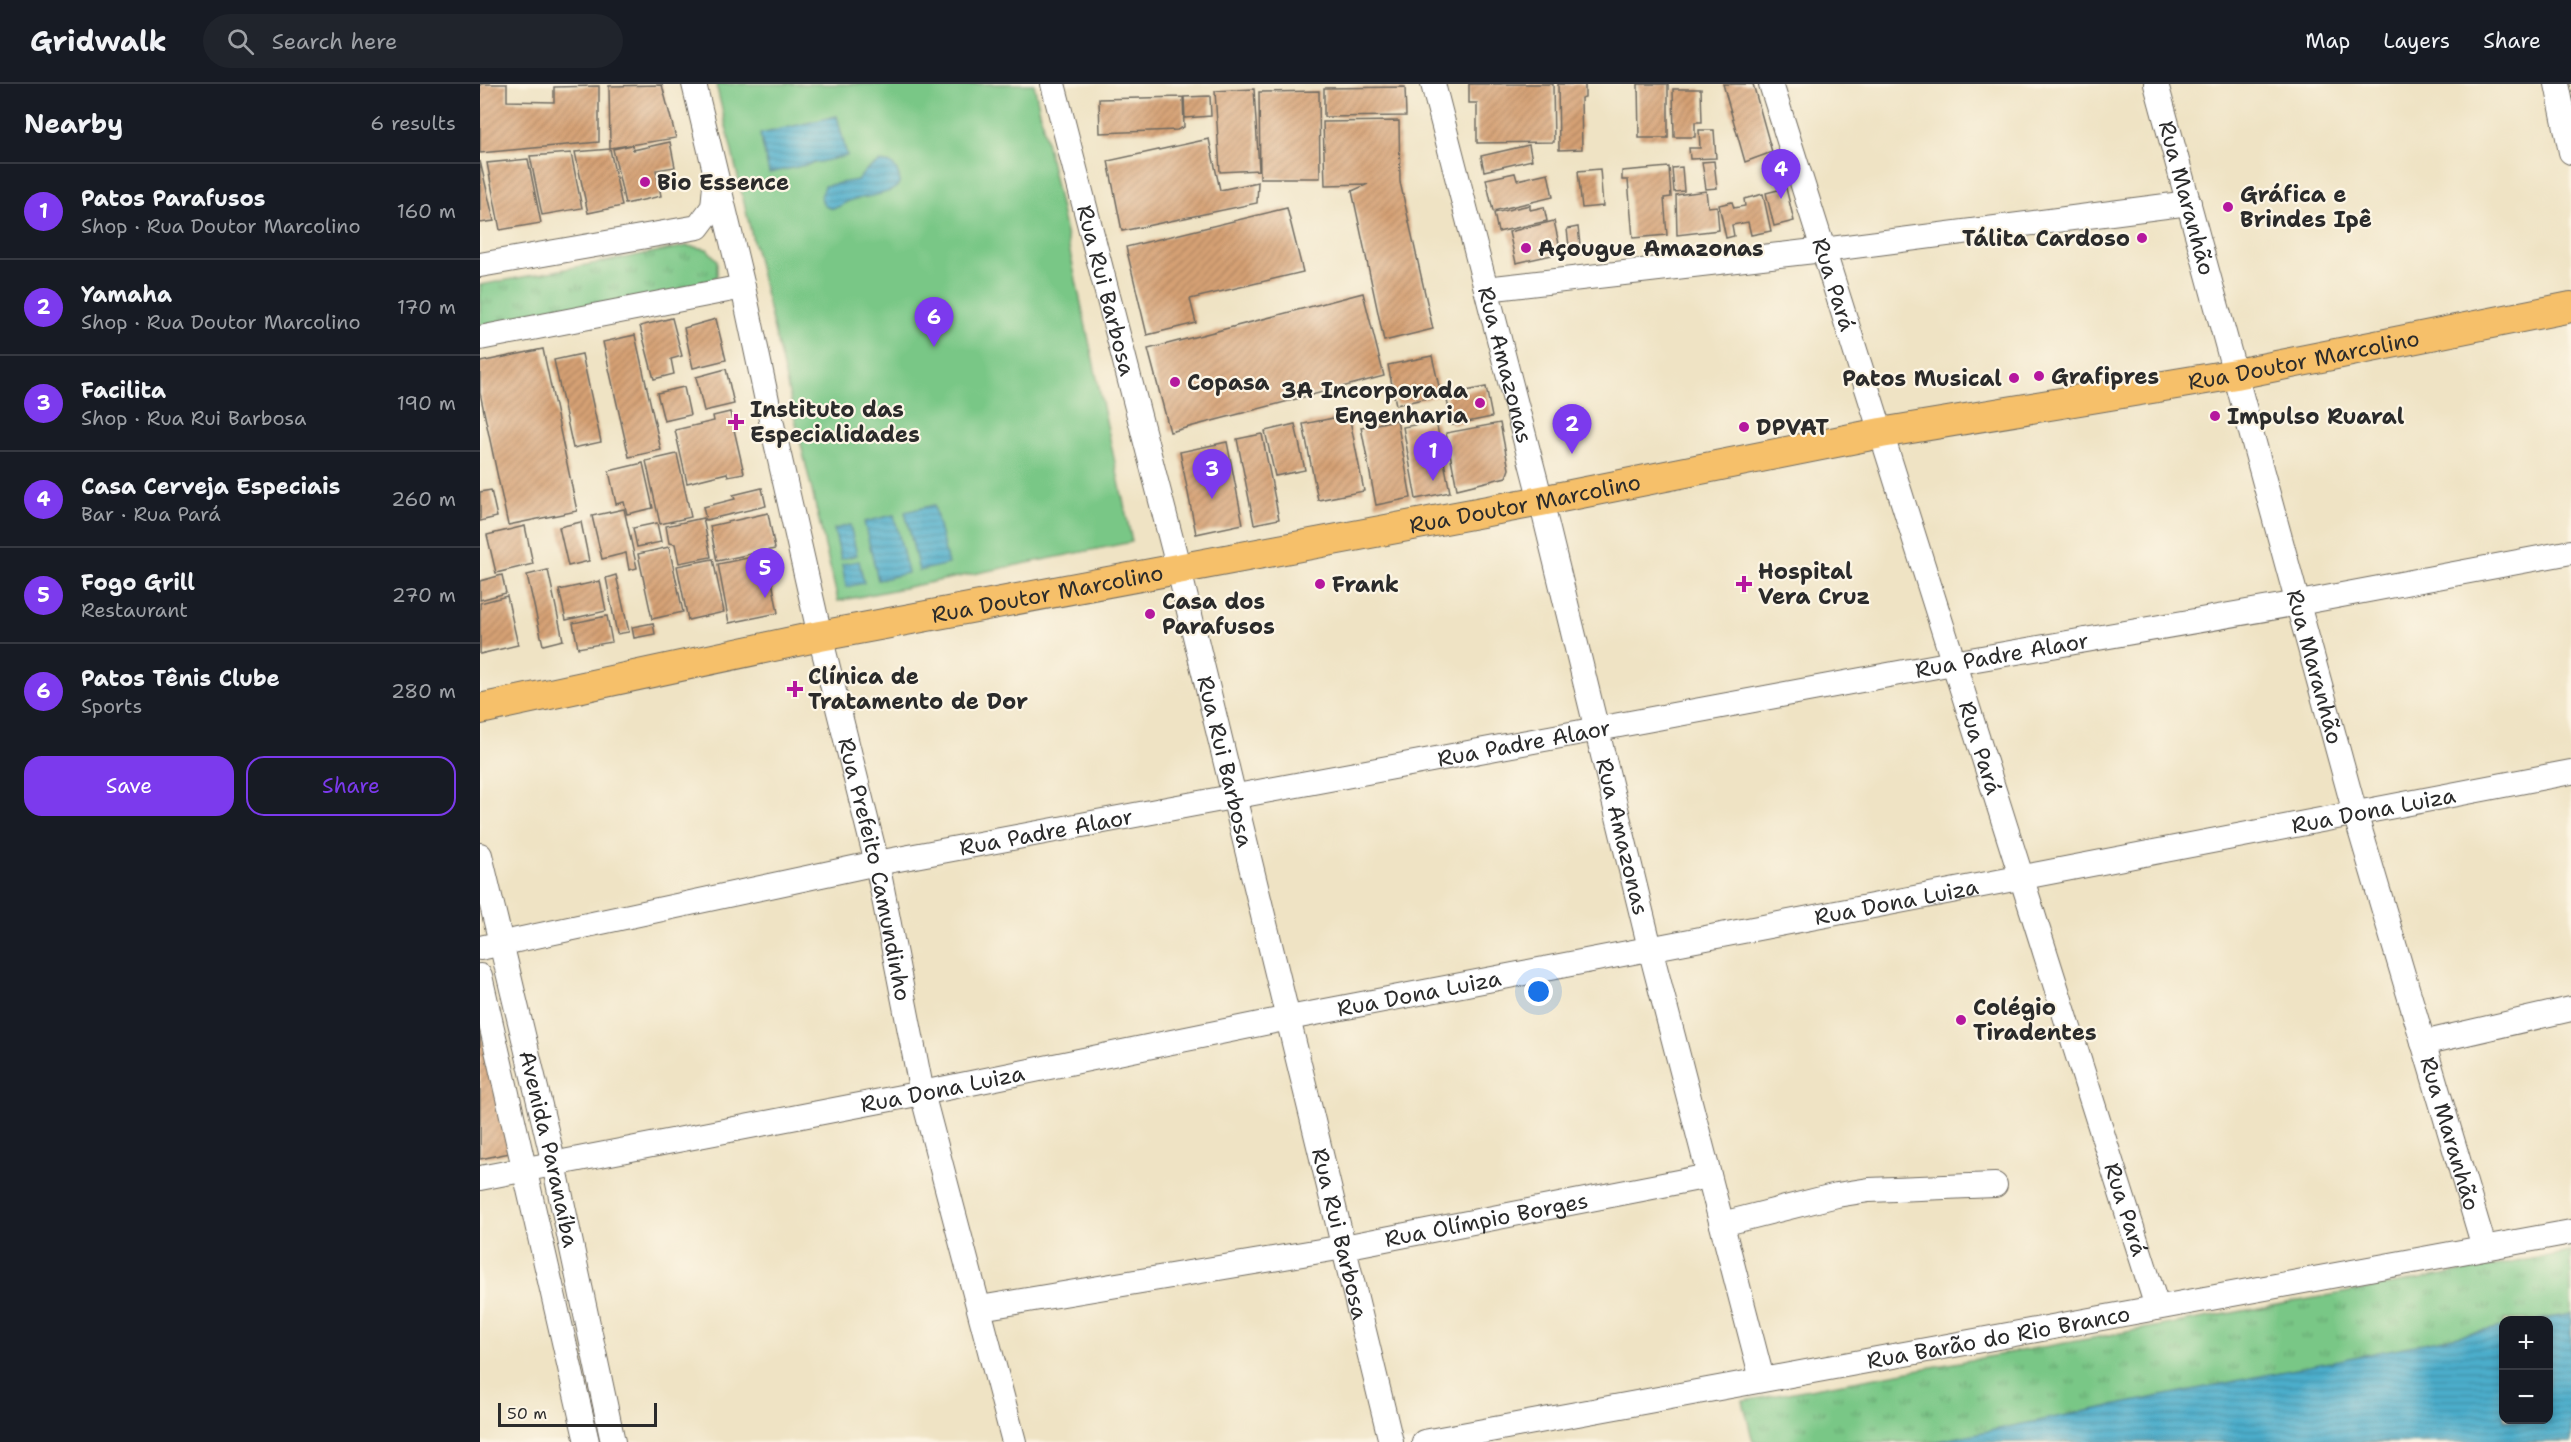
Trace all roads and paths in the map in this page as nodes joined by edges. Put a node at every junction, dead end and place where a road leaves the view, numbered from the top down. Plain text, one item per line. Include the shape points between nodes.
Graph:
1 (694, 84) edge
2 (1053, 84) edge
3 (1432, 84) edge
4 (1771, 84) edge
5 (2156, 84) edge
6 (2557, 84) edge
7 (2571, 152) edge
8 (716, 177) junction
9 (2189, 204) junction
10 (698, 227) junction
11 (1823, 250) junction
12 (480, 265) edge
13 (743, 287) junction
14 (1486, 289) junction
15 (717, 291) junction
16 (2571, 307) edge
17 (480, 338) edge
18 (2236, 374) junction
19 (1881, 433) junction
20 (1541, 501) junction
21 (2571, 552) edge
22 (1179, 570) junction
23 (2299, 603) junction
24 (820, 636) junction
25 (1953, 663) junction
26 (480, 709) edge
27 (1597, 729) junction
28 (2571, 772) edge
29 (1235, 797) junction
30 (2355, 813) junction
31 (877, 863) junction
32 (481, 865) edge
33 (2021, 877) junction
34 (491, 946) edge
35 (1650, 948) junction
36 (480, 976) edge
37 (2571, 1010) edge
38 (1289, 1018) junction
39 (2423, 1043) junction
40 (922, 1093) junction
41 (554, 1164) junction
42 (524, 1169) junction
43 (1709, 1176) junction
44 (480, 1178) edge
45 (1995, 1185) dead end
46 (1722, 1224) junction
47 (2571, 1232) edge
48 (1344, 1247) junction
49 (2484, 1247) junction
50 (2157, 1307) junction
51 (980, 1308) junction
52 (1762, 1379) junction
53 (587, 1442) edge
54 (613, 1442) edge
55 (1014, 1442) edge
56 (1391, 1442) edge
57 (1424, 1442) edge

1 - 8 street, Rua Prefeito Camundinho
2 - 22 street, Rua Rui Barbosa
3 - 14 street, Rua Amazonas
4 - 11 street, Rua Pará
5 - 9 street, Rua Maranhão
6 - 7 street
8 - 10 street via 713,207
8 - 13 street, Rua Prefeito Camundinho
9 - 11 street
9 - 18 street, Rua Maranhão
10 - 12 street
10 - 15 street via 716,242 723,255 725,274
11 - 14 street
11 - 19 street, Rua Pará
13 - 15 street
13 - 24 street, Rua Prefeito Camundinho
14 - 20 street, Rua Amazonas
15 - 17 street
16 - 18 main road, Rua Doutor Marcolino
18 - 19 main road, Rua Doutor Marcolino
18 - 23 street, Rua Maranhão
19 - 20 main road, Rua Doutor Marcolino
19 - 25 street, Rua Pará
20 - 22 main road, Rua Doutor Marcolino
20 - 27 street, Rua Amazonas
21 - 23 street, Rua Padre Alaor
22 - 24 main road, Rua Doutor Marcolino
22 - 29 street, Rua Rui Barbosa
23 - 25 street, Rua Padre Alaor
23 - 30 street, Rua Maranhão
24 - 26 main road, Rua Doutor Marcolino
24 - 31 street, Rua Prefeito Camundinho
25 - 27 street, Rua Padre Alaor
25 - 33 street, Rua Pará
27 - 29 street, Rua Padre Alaor
27 - 35 street, Rua Amazonas
28 - 30 street, Rua Dona Luiza
29 - 31 street, Rua Padre Alaor
29 - 38 street, Rua Rui Barbosa
30 - 33 street, Rua Dona Luiza
30 - 39 street, Rua Maranhão
31 - 34 street, Rua Padre Alaor
31 - 40 street, Rua Prefeito Camundinho
32 - 34 street, Avenida Paranaíba
33 - 35 street, Rua Dona Luiza
33 - 50 street, Rua Pará
34 - 41 street, Avenida Paranaíba
35 - 38 street, Rua Dona Luiza
35 - 43 street, Rua Amazonas
36 - 42 street, Avenida Paranaíba
37 - 39 street
38 - 40 street, Rua Dona Luiza
38 - 48 street, Rua Rui Barbosa
39 - 49 street, Rua Maranhão
40 - 41 street, Rua Dona Luiza
40 - 51 street, Rua Prefeito Camundinho
41 - 42 street, Rua Dona Luiza
41 - 54 street, Avenida Paranaíba
42 - 44 street, Rua Dona Luiza
42 - 53 street, Avenida Paranaíba
43 - 46 street, Rua Amazonas
43 - 48 street, Rua Olímpio Borges
45 - 46 street via 1848,1193
46 - 52 street, Rua Amazonas
47 - 49 street, Rua Barão do Rio Branco
48 - 51 street, Rua Olímpio Borges
48 - 56 street, Rua Rui Barbosa
49 - 50 street, Rua Barão do Rio Branco
50 - 52 street, Rua Barão do Rio Branco
51 - 55 street, Rua Prefeito Camundinho
52 - 57 street, Rua Barão do Rio Branco

